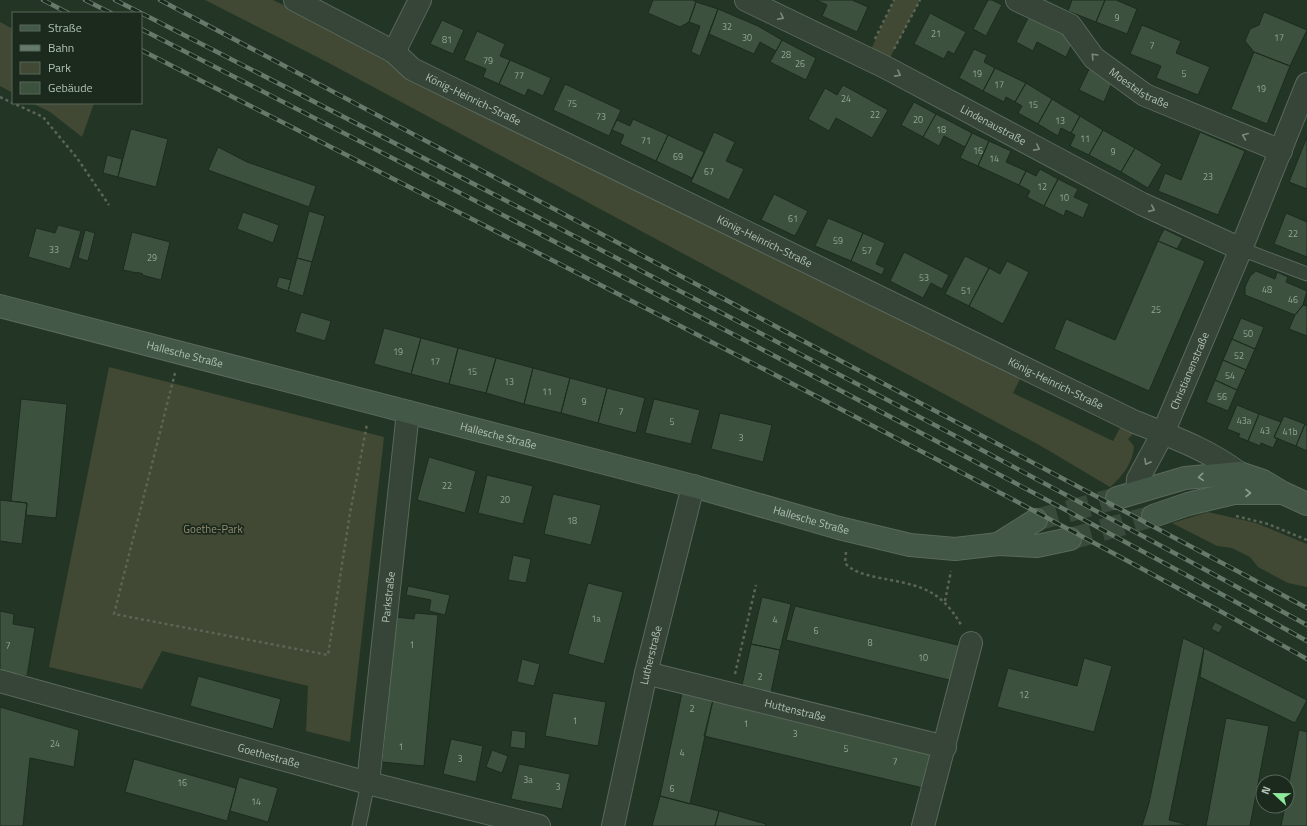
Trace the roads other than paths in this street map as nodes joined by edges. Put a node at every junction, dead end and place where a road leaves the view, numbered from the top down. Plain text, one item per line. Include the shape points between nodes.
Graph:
1 (295, 0) edge
2 (420, 0) edge
3 (746, 0) edge
4 (1017, 0) edge
5 (394, 52) junction
6 (1307, 84) edge
7 (1281, 151) junction
8 (1241, 248) junction
9 (1307, 274) edge
10 (0, 306) edge
11 (408, 412) junction
12 (1163, 433) junction
13 (1239, 473) junction
14 (693, 486) junction
15 (1283, 493) junction
16 (1127, 495) joint
17 (1307, 504) edge
18 (1153, 516) tunnel mouth
19 (1036, 520) tunnel mouth
20 (1070, 539) tunnel mouth
21 (998, 544) junction
22 (971, 642) road end
23 (646, 674) junction
24 (0, 681) edge
25 (944, 746) junction
26 (368, 783) junction
27 (359, 826) edge
28 (539, 826) edge
29 (613, 826) edge
30 (923, 826) edge

1 - 5 street, König-Heinrich-Straße
2 - 5 street
3 -> 8 street, Lindenaustraße via 876,62 1142,204
7 -> 4 street, Moestelstraße via 1145,95 1094,58 1070,25
5 - 12 street, König-Heinrich-Straße via 412,69 1135,422
6 - 7 street, Christianenstraße
7 - 8 street, Christianenstraße
8 - 9 lane
8 - 12 street, Christianenstraße
10 - 11 main road, Hallesche Straße
11 - 14 main road, Hallesche Straße
11 - 26 street, Parkstraße
12 - 13 street, König-Heinrich-Straße via 1199,447
12 -> 16 street, Christianenstraße
13 - 15 main road, König-Heinrich-Straße via 1263,481
13 -> 16 main road, König-Heinrich-Straße via 1185,478
14 - 21 main road, Hallesche Straße via 851,531 930,548 955,549
14 - 23 street, Lutherstraße
15 - 17 main road, König-Heinrich-Straße
18 -> 15 main road, König-Heinrich-Straße via 1234,493
19 - 21 main road, Hallesche Straße
20 - 21 main road, Hallesche Straße via 1037,546
22 - 25 street
23 - 25 street, Huttenstraße
23 - 29 street, Lutherstraße
24 - 26 street, Goethestraße
25 - 30 street
26 - 27 lane
26 - 28 street, Goethestraße

